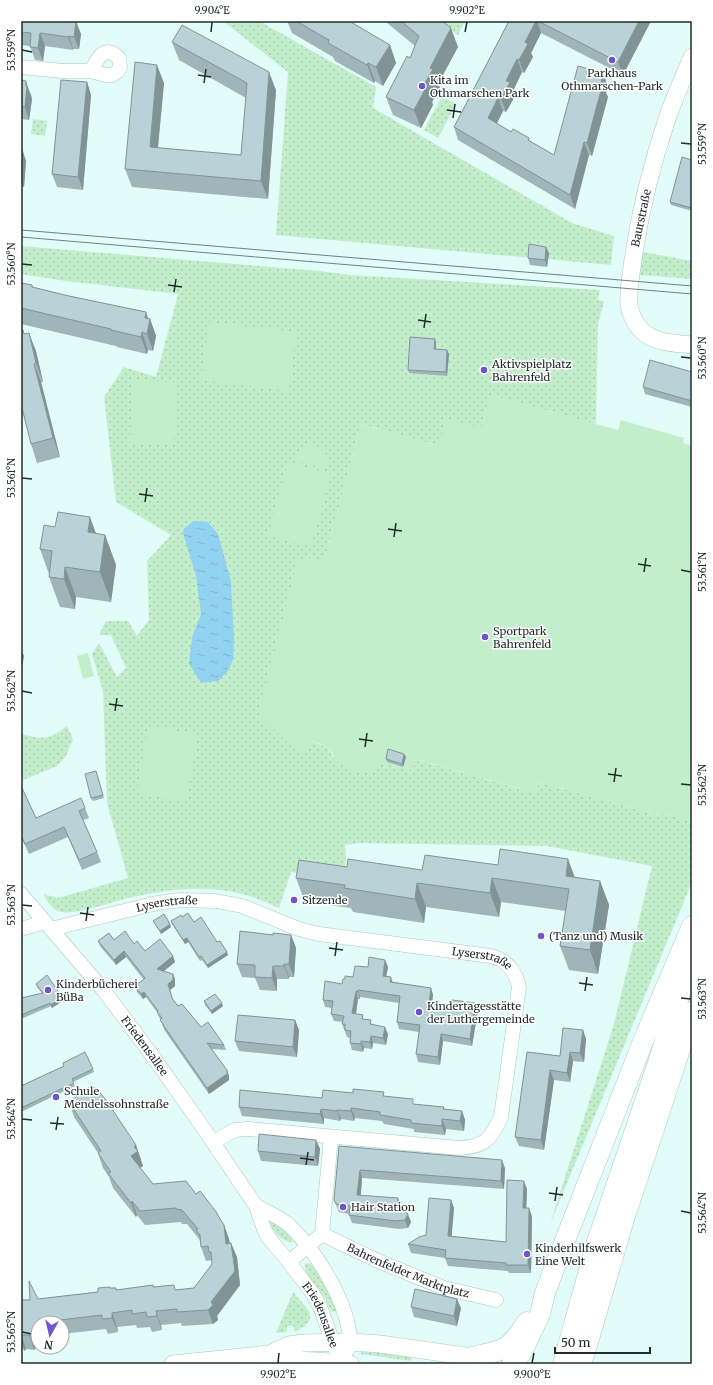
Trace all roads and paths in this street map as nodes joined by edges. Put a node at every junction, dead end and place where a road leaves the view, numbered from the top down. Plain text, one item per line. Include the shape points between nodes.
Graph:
1 (692, 57) edge
2 (21, 67) edge
3 (91, 71) dead end
4 (692, 345) edge
5 (21, 894) edge
6 (48, 926) junction
7 (692, 926) edge
8 (21, 929) edge
9 (692, 955) edge
10 (692, 1012) edge
11 (331, 1137) junction
12 (213, 1142) junction
13 (256, 1206) junction
14 (322, 1234) junction
15 (308, 1247) junction
16 (289, 1262) junction
17 (545, 1293) junction
18 (496, 1300) dead end
19 (341, 1342) junction
20 (270, 1354) junction
21 (227, 1361) edge
22 (480, 1361) edge
23 (173, 1364) edge
24 (346, 1364) edge
25 (512, 1364) edge
26 (563, 1364) edge
27 (581, 1364) edge

1 - 4 main road, Baurstraße via 668,115 652,165 636,235 629,293 633,319 647,334 664,342
2 - 3 street
5 - 6 street, Friedensallee
6 - 8 street, Lyserstraße
6 - 11 street, Lyserstraße via 157,903 201,900 242,906 299,929 319,934 498,958 512,970 519,987 501,1117 495,1132 485,1141 468,1148
6 - 12 street, Friedensallee via 105,992
7 - 17 highway via 644,1039
9 - 26 highway via 596,1245
10 - 27 highway via 625,1216
11 - 12 street, Lyserstraße via 242,1129
11 - 14 street
12 - 13 street, Friedensallee
13 - 15 street, Friedensallee via 279,1217
13 - 16 street, Friedensallee via 268,1237
14 - 15 street
14 - 18 street, Bahrenfelder Marktplatz via 378,1261 444,1288
15 - 16 street
15 - 19 street, Friedensallee via 336,1292 347,1317
16 - 19 street, Friedensallee
17 - 22 highway via 513,1341
17 - 25 highway via 540,1314 522,1352
19 - 20 main road via 289,1345
19 - 22 main road via 380,1344
19 - 24 street, Friedensallee
20 - 21 main road
20 - 24 main road via 291,1360
21 - 23 main road

